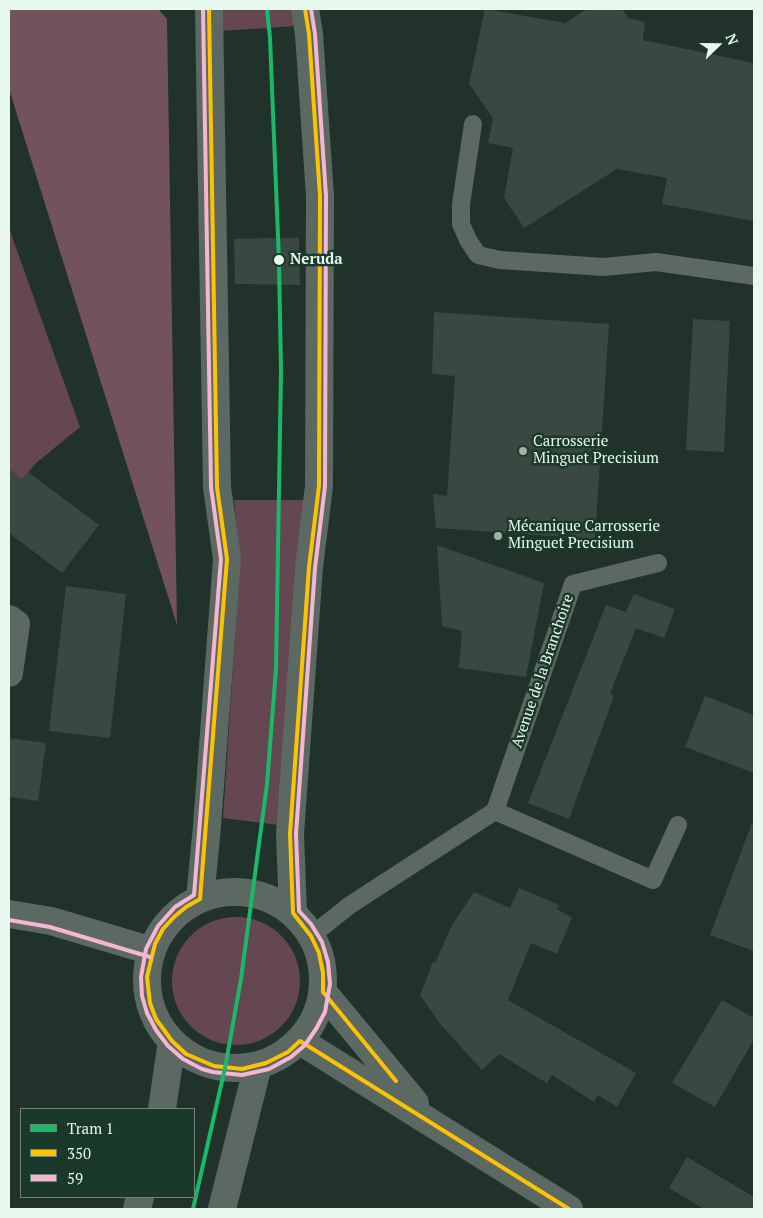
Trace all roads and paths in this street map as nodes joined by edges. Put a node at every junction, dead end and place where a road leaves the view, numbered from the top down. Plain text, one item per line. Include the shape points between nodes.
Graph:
1 (209, 9) edge
2 (306, 9) edge
3 (473, 124) dead end
4 (754, 276) edge
5 (658, 563) dead end
6 (9, 619) edge
7 (9, 674) edge
8 (495, 810) junction
9 (678, 825) dead end
10 (200, 899) junction
11 (293, 913) junction
12 (9, 914) edge
13 (312, 936) junction
14 (152, 951) junction
15 (322, 992) junction
16 (172, 1041) junction
17 (300, 1041) junction
18 (258, 1065) junction
19 (162, 1108) edge
20 (430, 1122) junction
21 (222, 1209) edge
22 (569, 1209) edge

1 - 10 street via 217,487 226,559
2 - 11 street via 320,196 319,486 309,567 290,834
3 - 4 lane via 460,204 461,224 478,255 500,260 604,267 656,262
5 - 8 lane, Avenue de la Branchoire via 573,584
6 - 7 street via 16,624
8 - 9 lane via 653,880
8 - 13 lane via 350,905
10 - 11 street via 243,892 267,898
10 - 14 street via 174,917 163,929
11 - 13 street
12 - 14 street via 51,921
13 - 15 street via 324,973
14 - 16 street via 147,977 148,995 156,1019
15 - 17 street via 315,1019
15 - 20 street
16 - 18 street via 186,1054 214,1066 233,1069
16 - 19 street
17 - 18 street via 281,1056
17 - 20 street
18 - 21 street
20 - 22 street

